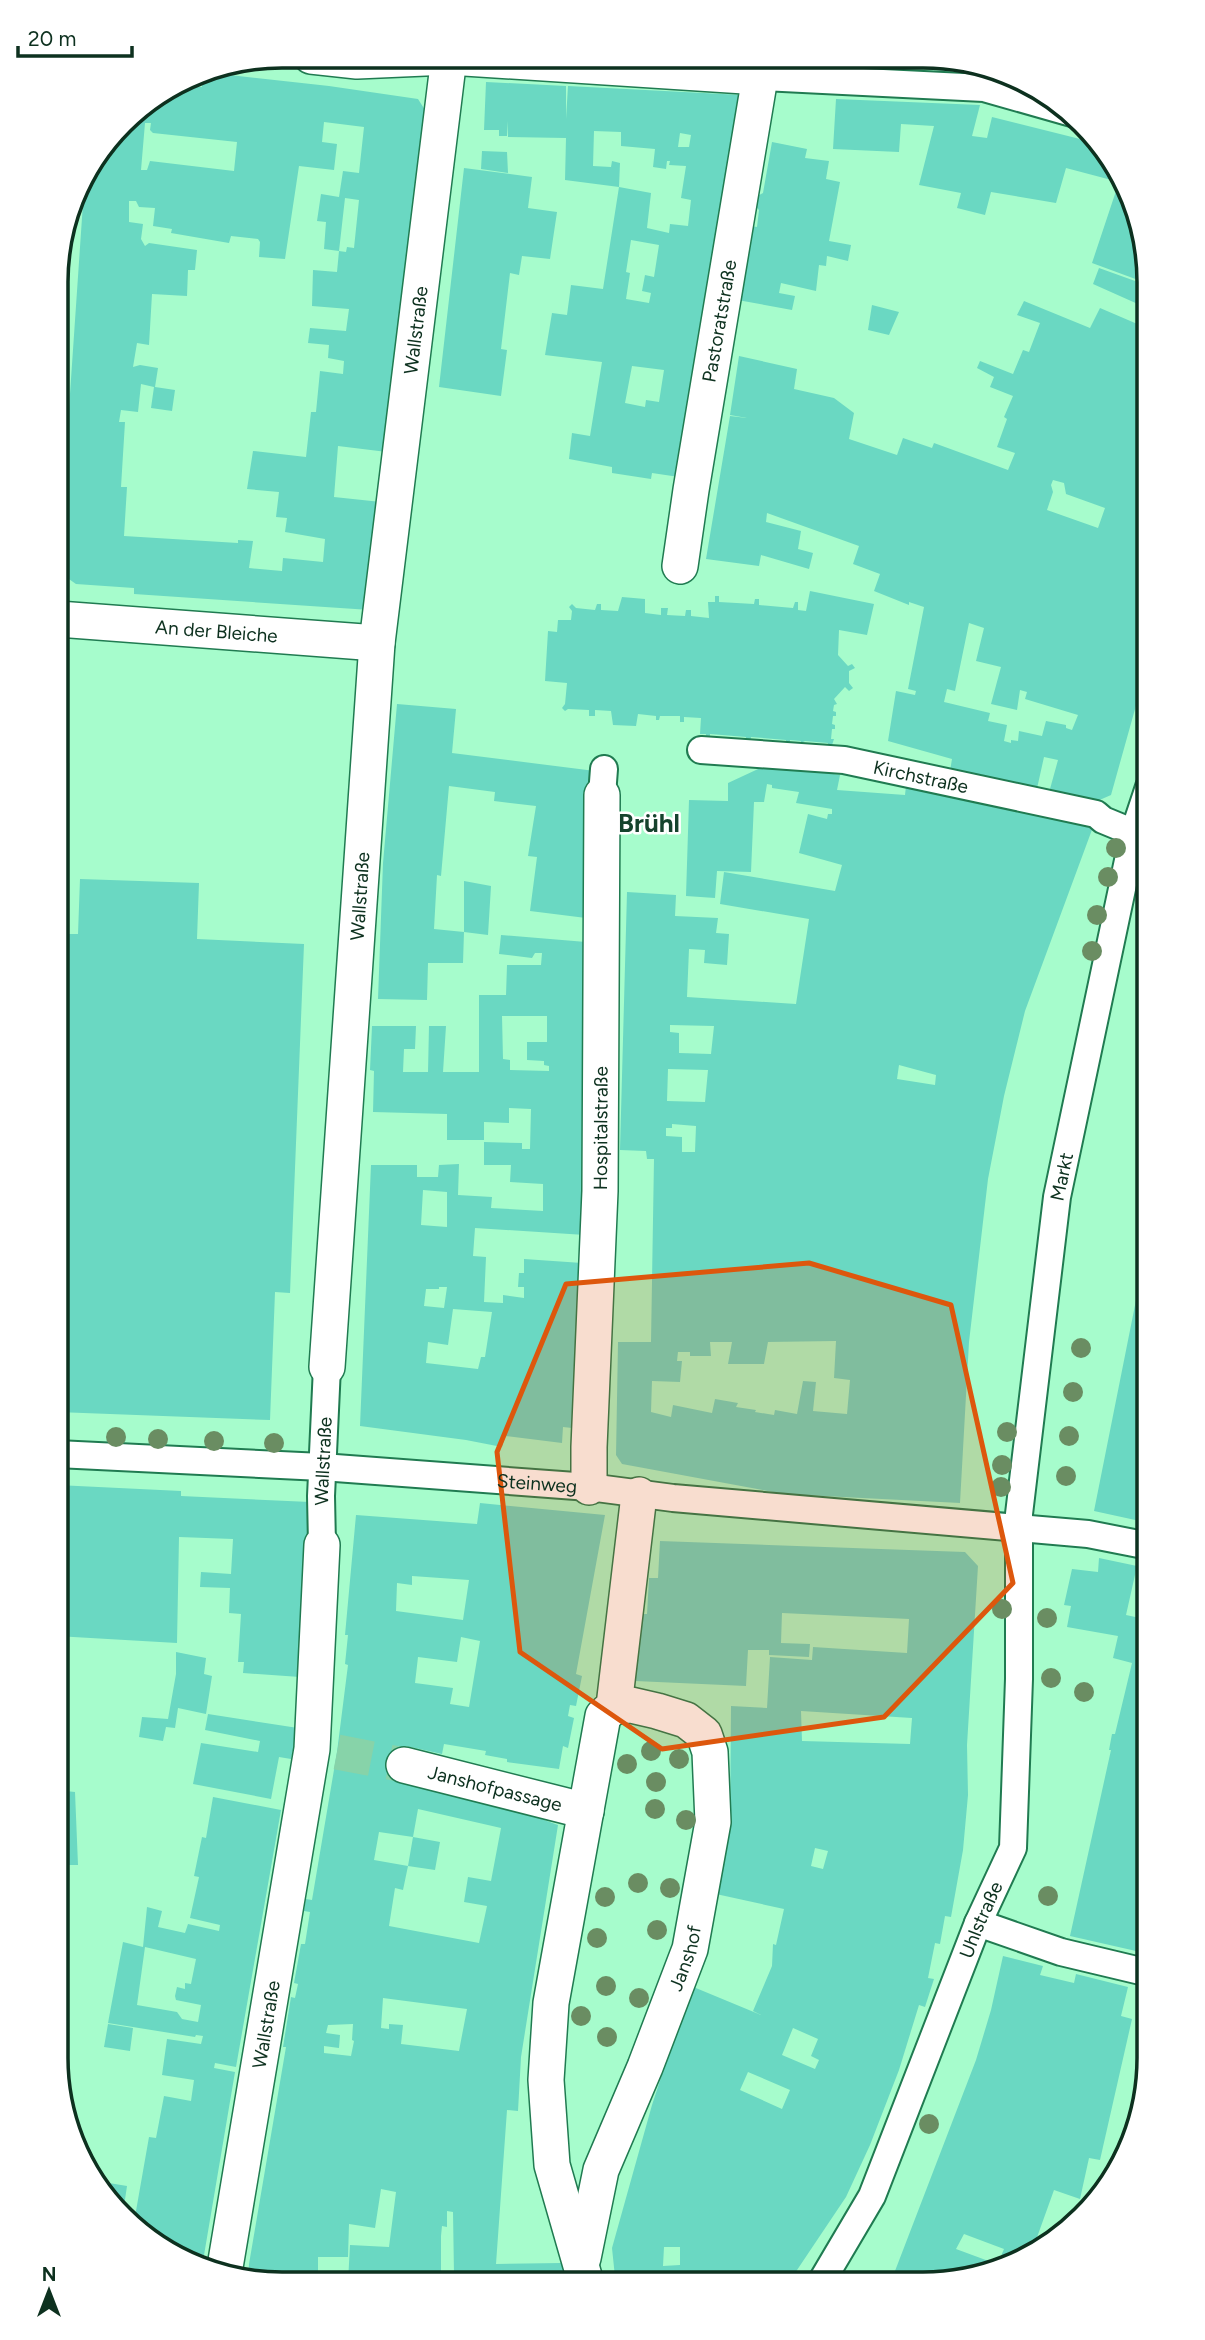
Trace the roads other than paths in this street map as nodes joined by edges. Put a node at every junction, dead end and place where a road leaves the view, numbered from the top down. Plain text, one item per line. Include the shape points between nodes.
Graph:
1 (448, 68) edge
2 (620, 68) edge
3 (760, 77) junction
4 (1043, 105) edge
5 (680, 566) dead end
6 (69, 620) edge
7 (386, 637) junction
8 (701, 750) dead end
9 (603, 782) dead end
10 (1137, 833) edge
11 (1137, 858) edge
12 (327, 1367) joint
13 (68, 1455) edge
14 (322, 1467) junction
15 (589, 1487) junction
16 (639, 1495) junction
17 (1018, 1527) junction
18 (1136, 1544) edge
19 (322, 1545) joint
20 (614, 1706) junction
21 (404, 1765) tunnel mouth
22 (586, 1811) junction
23 (978, 1923) junction
24 (1136, 1970) edge
25 (226, 2264) edge
26 (583, 2272) edge
27 (584, 2272) edge
28 (827, 2272) edge

1 - 7 street, Wallstraße
2 - 3 street
3 - 4 street via 984,88
3 - 5 street, Pastoratstraße
6 - 7 street, An der Bleiche
7 - 12 street, Wallstraße
8 - 10 street, Kirchstraße via 844,760 1097,814
9 - 15 street, Hospitalstraße via 600,1191
11 - 17 street, Markt via 1057,1197
12 - 14 street, Wallstraße
13 - 14 street, Steinweg
14 - 15 street, Steinweg
14 - 19 street, Wallstraße
15 - 16 street, Steinweg
16 - 17 street, Steinweg
16 - 20 street, Janshof
17 - 18 street, Steinweg
17 - 23 street, Uhlstraße via 1020,1679 1013,1847
19 - 25 street, Wallstraße via 324,1751
20 - 22 street, Janshof via 603,1716
20 - 27 street, Janshof via 631,1705 687,1720 704,1734 710,1752 713,1822 690,1949 601,2170
21 - 22 street, Janshofpassage
22 - 26 street, Janshof via 551,2004 546,2080 552,2165
23 - 24 street via 1061,1952
23 - 28 street, Uhlstraße via 872,2196

